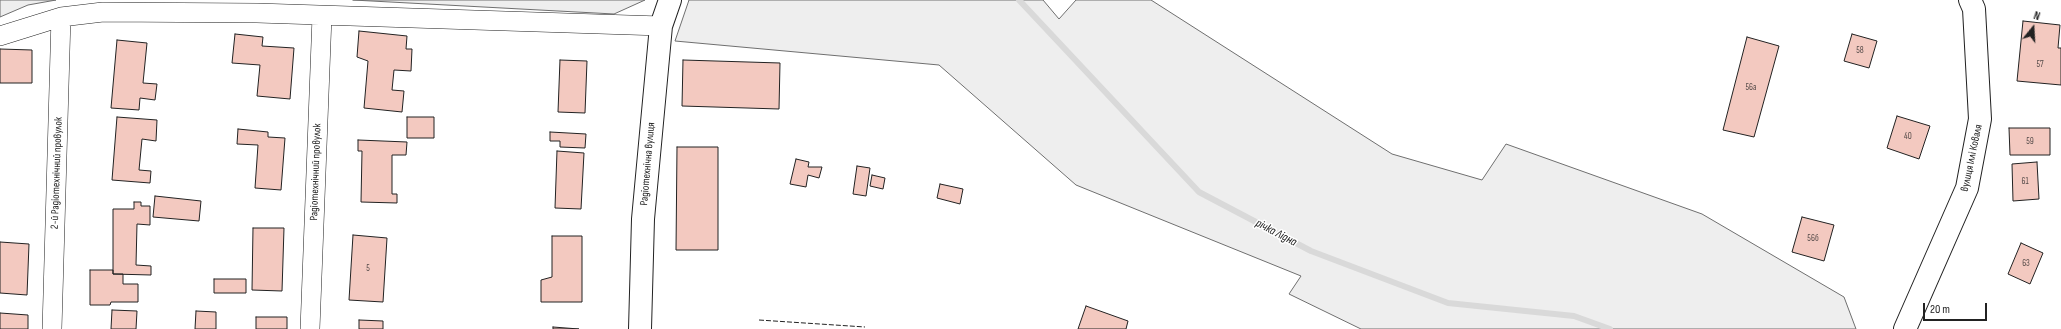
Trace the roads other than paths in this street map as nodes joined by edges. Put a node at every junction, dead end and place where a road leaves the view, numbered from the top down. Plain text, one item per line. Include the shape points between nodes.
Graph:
1 (670, 0) edge
2 (1970, 0) edge
3 (322, 16) junction
4 (61, 17) junction
5 (661, 26) junction
6 (0, 36) edge
7 (52, 329) edge
8 (310, 329) edge
9 (640, 329) edge
10 (1906, 329) edge

1 - 5 main road, Радіотехнічна вулиця
2 - 10 main road, вулиця Іллі Коваля via 1974,9 1980,119 1967,188
3 - 4 street via 102,12
3 - 5 street
3 - 8 street, Радіотехнічний провулок
4 - 6 street
4 - 7 street, 2-й Радіотехнічний провулок
5 - 9 main road, Радіотехнічна вулиця via 643,219

